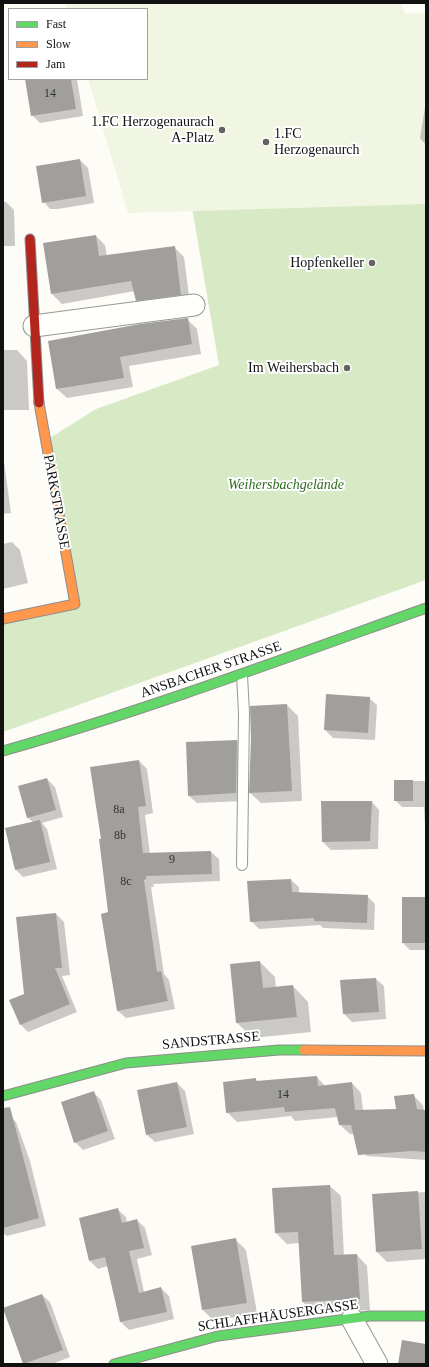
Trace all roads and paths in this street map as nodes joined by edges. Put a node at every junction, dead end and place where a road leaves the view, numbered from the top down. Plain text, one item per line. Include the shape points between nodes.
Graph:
1 (30, 239) dead end
2 (194, 305) dead end
3 (34, 326) junction
4 (426, 608) edge
5 (3, 619) edge
6 (242, 675) junction
7 (3, 751) edge
8 (242, 865) dead end
9 (426, 1052) edge
10 (3, 1096) edge
11 (426, 1316) edge
12 (352, 1319) junction
13 (114, 1364) edge
14 (377, 1364) edge

1 - 3 street, PARKSTRASSE
2 - 3 street
3 - 5 street, PARKSTRASSE via 38,397 75,604
4 - 6 street, ANSBACHER STRASSE
6 - 7 street, ANSBACHER STRASSE via 59,736
6 - 8 lane
9 - 10 street, SANDSTRASSE via 279,1050 126,1063
11 - 12 street, SCHLAFFHÄUSERGASSE via 370,1316
12 - 13 street, SCHLAFFHÄUSERGASSE via 218,1336
12 - 14 street

